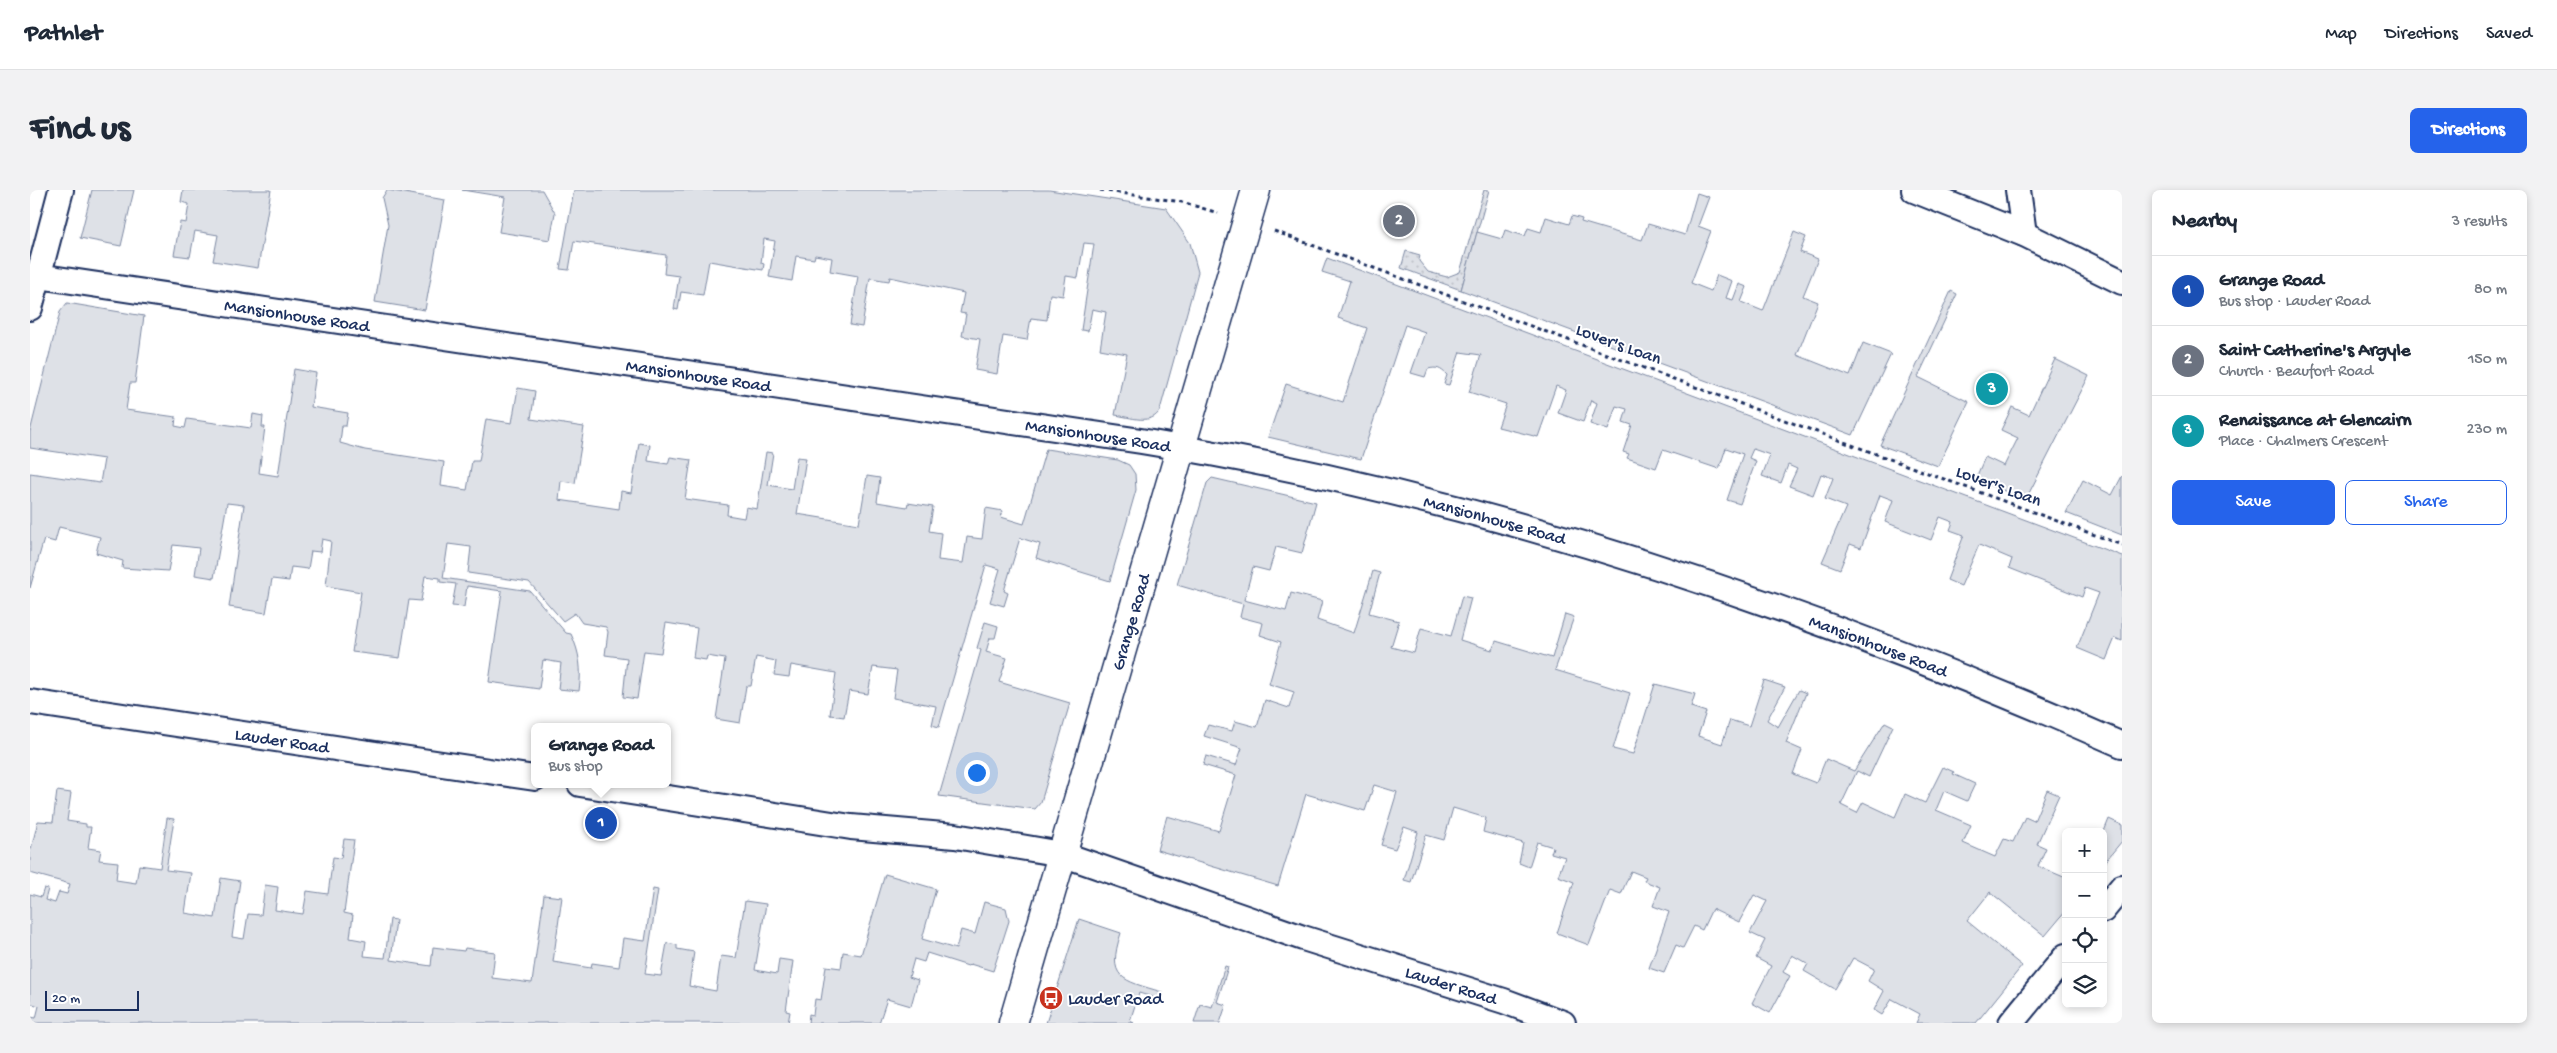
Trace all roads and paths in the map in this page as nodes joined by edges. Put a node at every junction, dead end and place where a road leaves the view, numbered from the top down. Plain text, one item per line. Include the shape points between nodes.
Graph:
1 (61, 190) edge
2 (1100, 190) edge
3 (1256, 190) edge
4 (1914, 190) edge
5 (2018, 190) edge
6 (1247, 222) junction
7 (2024, 234) junction
8 (38, 276) junction
9 (2122, 282) edge
10 (30, 308) edge
11 (1182, 447) junction
12 (2122, 546) edge
13 (30, 702) edge
14 (2122, 745) edge
15 (531, 777) edge
16 (605, 788) edge
17 (1062, 854) junction
18 (2122, 887) edge
19 (2107, 905) edge
20 (2062, 961) edge
21 (1013, 1023) edge
22 (1563, 1023) edge
23 (2011, 1023) edge

1 - 8 street
2 - 6 path, Lover's Loan via 1182,202
3 - 6 street, Grange Road
4 - 7 street
5 - 7 street
6 - 11 street, Grange Road
6 - 12 path, Lover's Loan
7 - 9 street
8 - 10 street
8 - 11 street, Mansionhouse Road
11 - 14 street, Mansionhouse Road via 1432,500 1572,539 1714,585 1868,642 2035,706
11 - 17 street, Grange Road
13 - 15 street, Lauder Road
16 - 17 street, Lauder Road via 851,827 955,836
17 - 21 street, Grange Road
17 - 22 street, Lauder Road via 1303,938 1504,1001
18 - 19 street
20 - 23 street

